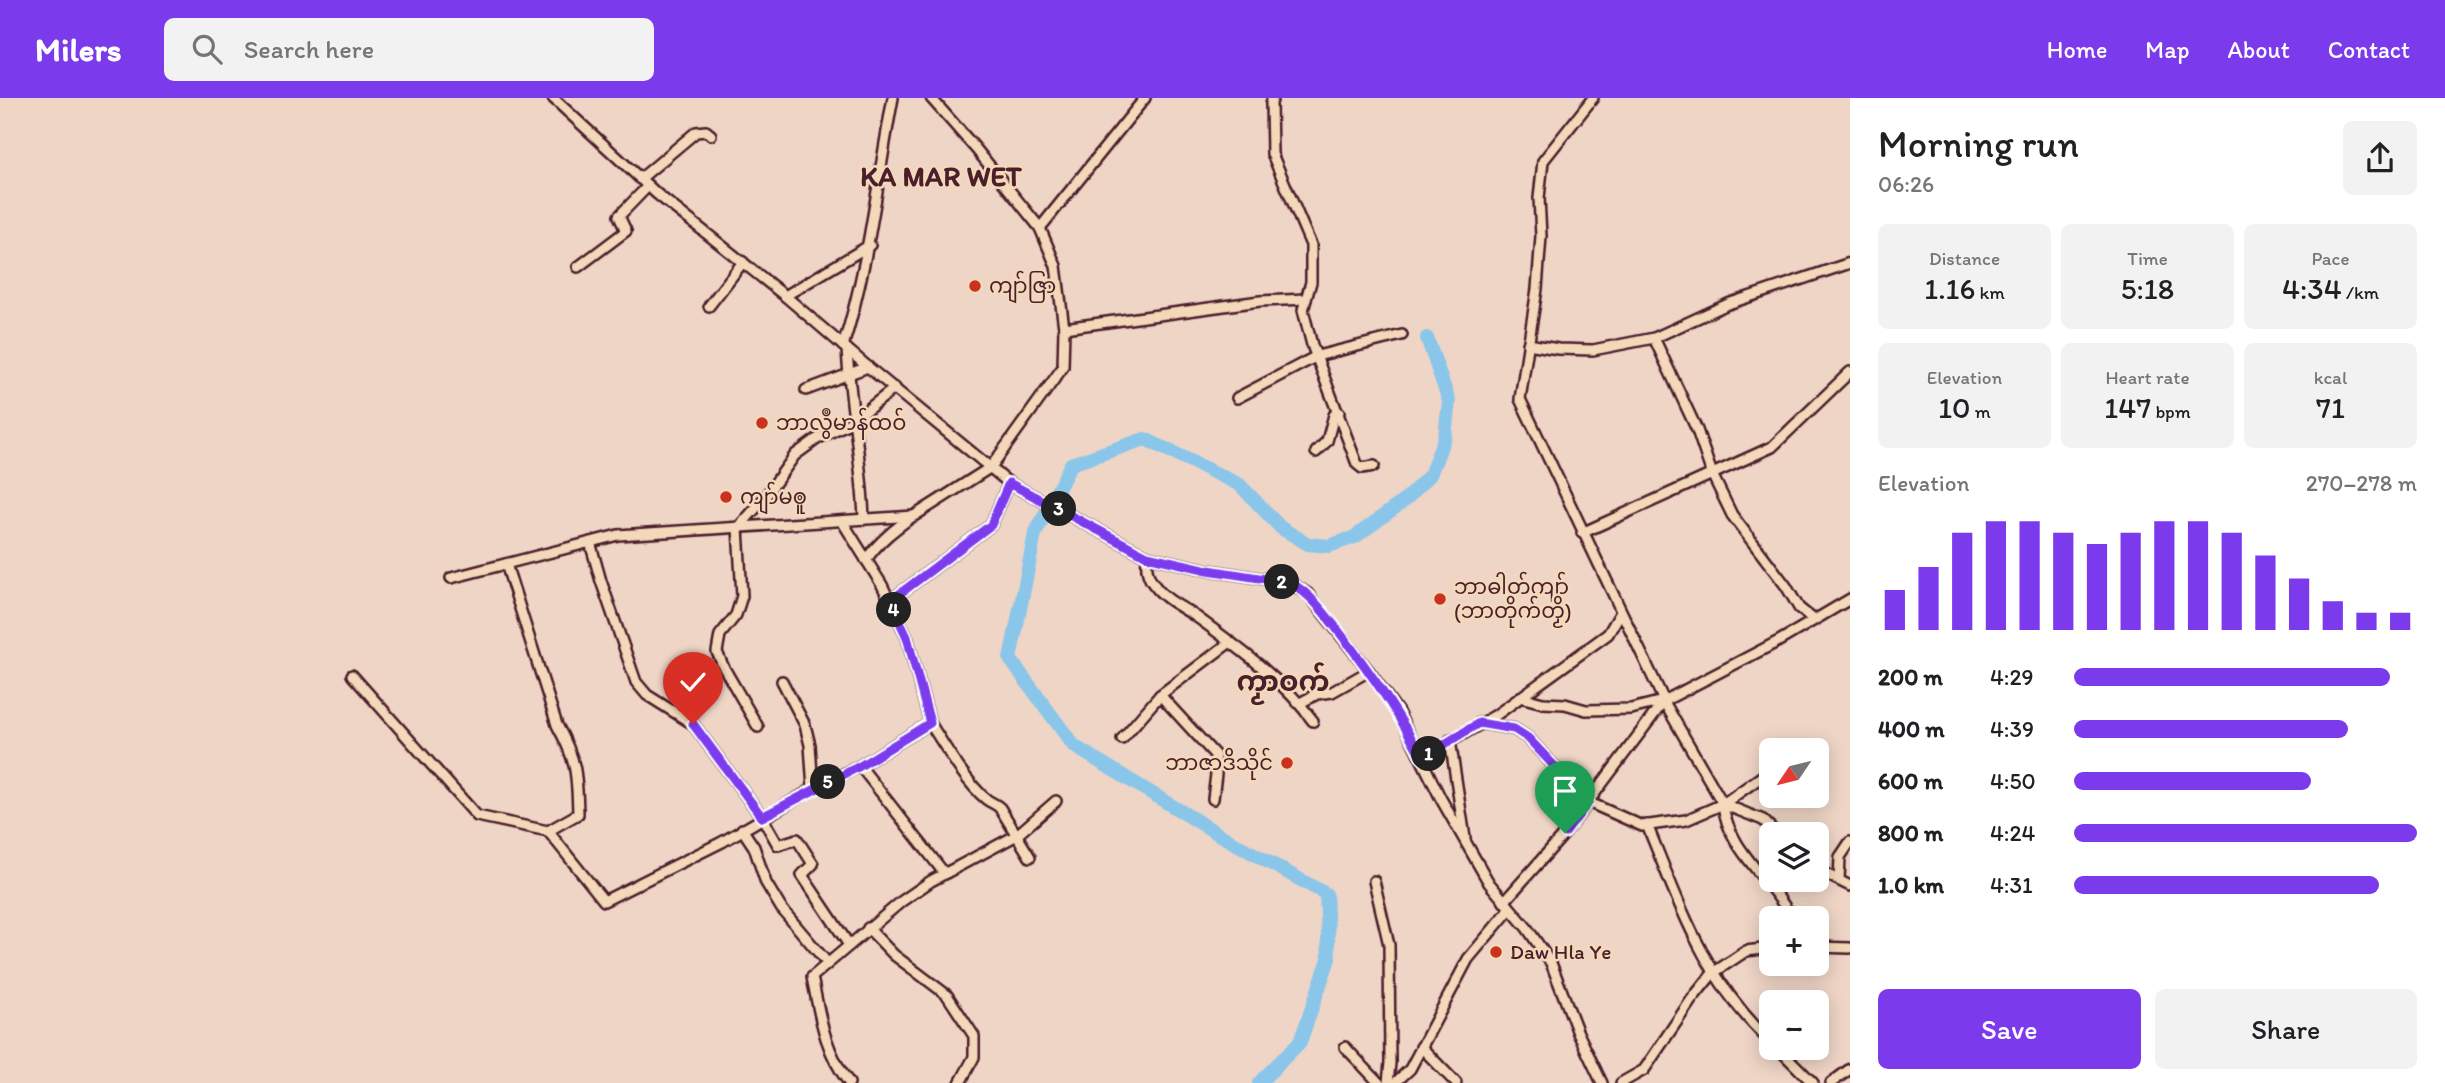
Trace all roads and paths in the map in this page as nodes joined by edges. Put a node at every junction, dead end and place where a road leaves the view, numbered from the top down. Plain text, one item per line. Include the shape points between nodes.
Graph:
1 (553, 98) edge
2 (894, 98) edge
3 (931, 98) edge
4 (1145, 98) edge
5 (1273, 98) edge
6 (1593, 98) edge
7 (711, 135) dead end
8 (640, 179) junction
9 (648, 186) junction
10 (1040, 228) junction
11 (870, 245) junction
12 (743, 262) junction
13 (1850, 263) edge
14 (578, 267) dead end
15 (785, 296) junction
16 (1306, 299) junction
17 (709, 306) dead end
18 (1064, 328) junction
19 (1402, 335) dead end
20 (1654, 338) junction
21 (1528, 344) junction
22 (845, 348) junction
23 (1317, 356) junction
24 (868, 367) junction
25 (1850, 372) edge
26 (848, 375) junction
27 (895, 388) junction
28 (806, 390) dead end
29 (1237, 398) dead end
30 (1339, 412) junction
31 (853, 421) junction
32 (1315, 452) dead end
33 (1374, 466) dead end
34 (991, 467) junction
35 (1712, 474) junction
36 (1009, 483) junction
37 (914, 516) junction
38 (864, 519) junction
39 (842, 521) junction
40 (738, 528) junction
41 (1582, 533) junction
42 (590, 542) junction
43 (1147, 556) junction
44 (866, 560) junction
45 (506, 564) junction
46 (452, 578) dead end
47 (1850, 599) edge
48 (890, 601) junction
49 (1621, 612) junction
50 (1814, 621) junction
51 (1229, 643) junction
52 (1369, 671) junction
53 (352, 675) dead end
54 (782, 681) dead end
55 (1160, 695) junction
56 (1520, 697) junction
57 (1664, 701) junction
58 (1300, 703) junction
59 (1313, 721) dead end
60 (930, 723) junction
61 (1479, 723) junction
62 (758, 727) dead end
63 (1122, 739) dead end
64 (1450, 740) junction
65 (1422, 758) junction
66 (860, 766) junction
67 (1759, 778) edge
68 (813, 789) junction
69 (1213, 799) dead end
70 (1056, 801) dead end
71 (1588, 802) junction
72 (1723, 804) junction
73 (762, 817) junction
74 (1765, 822) edge
75 (1647, 825) junction
76 (742, 829) junction
77 (548, 831) junction
78 (1017, 835) junction
79 (1850, 842) edge
80 (1466, 843) junction
81 (1030, 857) dead end
82 (1850, 873) edge
83 (945, 874) junction
84 (1829, 875) edge
85 (1839, 880) junction
86 (1374, 881) dead end
87 (1850, 886) edge
88 (1507, 906) junction
89 (1783, 906) edge
90 (868, 928) junction
91 (849, 945) junction
92 (1829, 947) edge
93 (1850, 948) edge
94 (1759, 949) edge
95 (824, 959) dead end
96 (1713, 973) junction
97 (1759, 1031) edge
98 (1345, 1047) dead end
99 (1421, 1047) junction
100 (1790, 1060) edge
101 (1850, 1069) edge
102 (849, 1083) edge
103 (960, 1083) edge
104 (1379, 1083) edge
105 (1388, 1083) edge
106 (1395, 1083) edge
107 (1456, 1083) edge
108 (1602, 1083) edge
109 (1621, 1083) edge
110 (1813, 1083) edge
111 (1831, 1083) edge

1 - 8 street
2 - 11 street
3 - 10 street
4 - 10 street
5 - 16 street via 1272,154 1311,245
6 - 21 street via 1543,161 1540,249
7 - 8 street via 696,132
8 - 9 street
9 - 12 street
9 - 14 street via 619,216 626,231
10 - 18 street via 1056,266
11 - 15 street
11 - 22 street
12 - 15 street
12 - 17 street
13 - 20 street via 1728,304
15 - 22 street
16 - 18 street
16 - 23 street via 1303,310
18 - 34 street via 1063,367
19 - 23 street
20 - 21 street via 1593,350
20 - 35 street
21 - 41 street via 1520,399
22 - 24 street
22 - 26 street
23 - 29 street
23 - 30 street
24 - 26 street
24 - 27 street
25 - 35 street via 1772,447
26 - 28 street
26 - 31 street
27 - 31 street
27 - 34 street
30 - 32 street via 1327,441
30 - 33 street via 1357,464
31 - 38 street
31 - 40 street via 795,455
34 - 36 street
34 - 37 street
35 - 41 street
35 - 50 street via 1732,515
36 - 43 street
36 - 48 street via 991,525
37 - 38 street
37 - 44 street via 890,532
38 - 39 street
39 - 40 street
39 - 44 street
40 - 42 street via 618,535
40 - 62 street via 742,596 736,615 720,635 717,652
41 - 49 street
42 - 45 street
42 - 73 street via 636,682 647,695 693,724
43 - 51 street via 1150,579 1162,594
43 - 52 street via 1291,583 1308,594
44 - 48 street
45 - 46 street
45 - 77 street via 557,726 577,770 578,814
47 - 50 street
48 - 60 street via 907,637
49 - 56 street via 1608,634
49 - 57 street
50 - 57 street
51 - 55 street
51 - 58 street
52 - 58 street
52 - 65 street
53 - 77 street via 477,816
54 - 68 street via 805,725
55 - 63 street
55 - 69 street via 1215,755
56 - 57 street via 1586,710 1631,709
56 - 61 street
57 - 71 street
57 - 72 street
58 - 59 street
60 - 66 street
60 - 78 street via 957,764 987,801 996,804
61 - 64 street
61 - 71 street via 1514,729 1528,738
64 - 65 street
64 - 80 street
65 - 80 street
66 - 68 street
66 - 83 street
67 - 72 street
68 - 73 street
70 - 78 street
71 - 75 street
71 - 88 street
72 - 74 street
72 - 75 street via 1686,820
72 - 89 street via 1735,839
73 - 76 street
73 - 91 street via 778,845 797,839 813,864 802,875
75 - 96 street
76 - 77 street via 604,901
76 - 95 street via 781,908
78 - 81 street
78 - 83 street
79 - 85 street via 1840,857
80 - 88 street
82 - 85 street
83 - 90 street
84 - 85 street
85 - 87 street
86 - 105 street via 1389,945
88 - 99 street via 1468,959
88 - 108 street via 1551,963
90 - 91 street
90 - 103 street via 894,956 947,995 974,1036 974,1057
91 - 102 street via 812,976 834,1063
92 - 93 street
94 - 96 street via 1746,951
96 - 97 street
96 - 109 street via 1644,1070
98 - 104 street
99 - 106 street via 1410,1069
99 - 107 street
100 - 110 street
101 - 111 street

